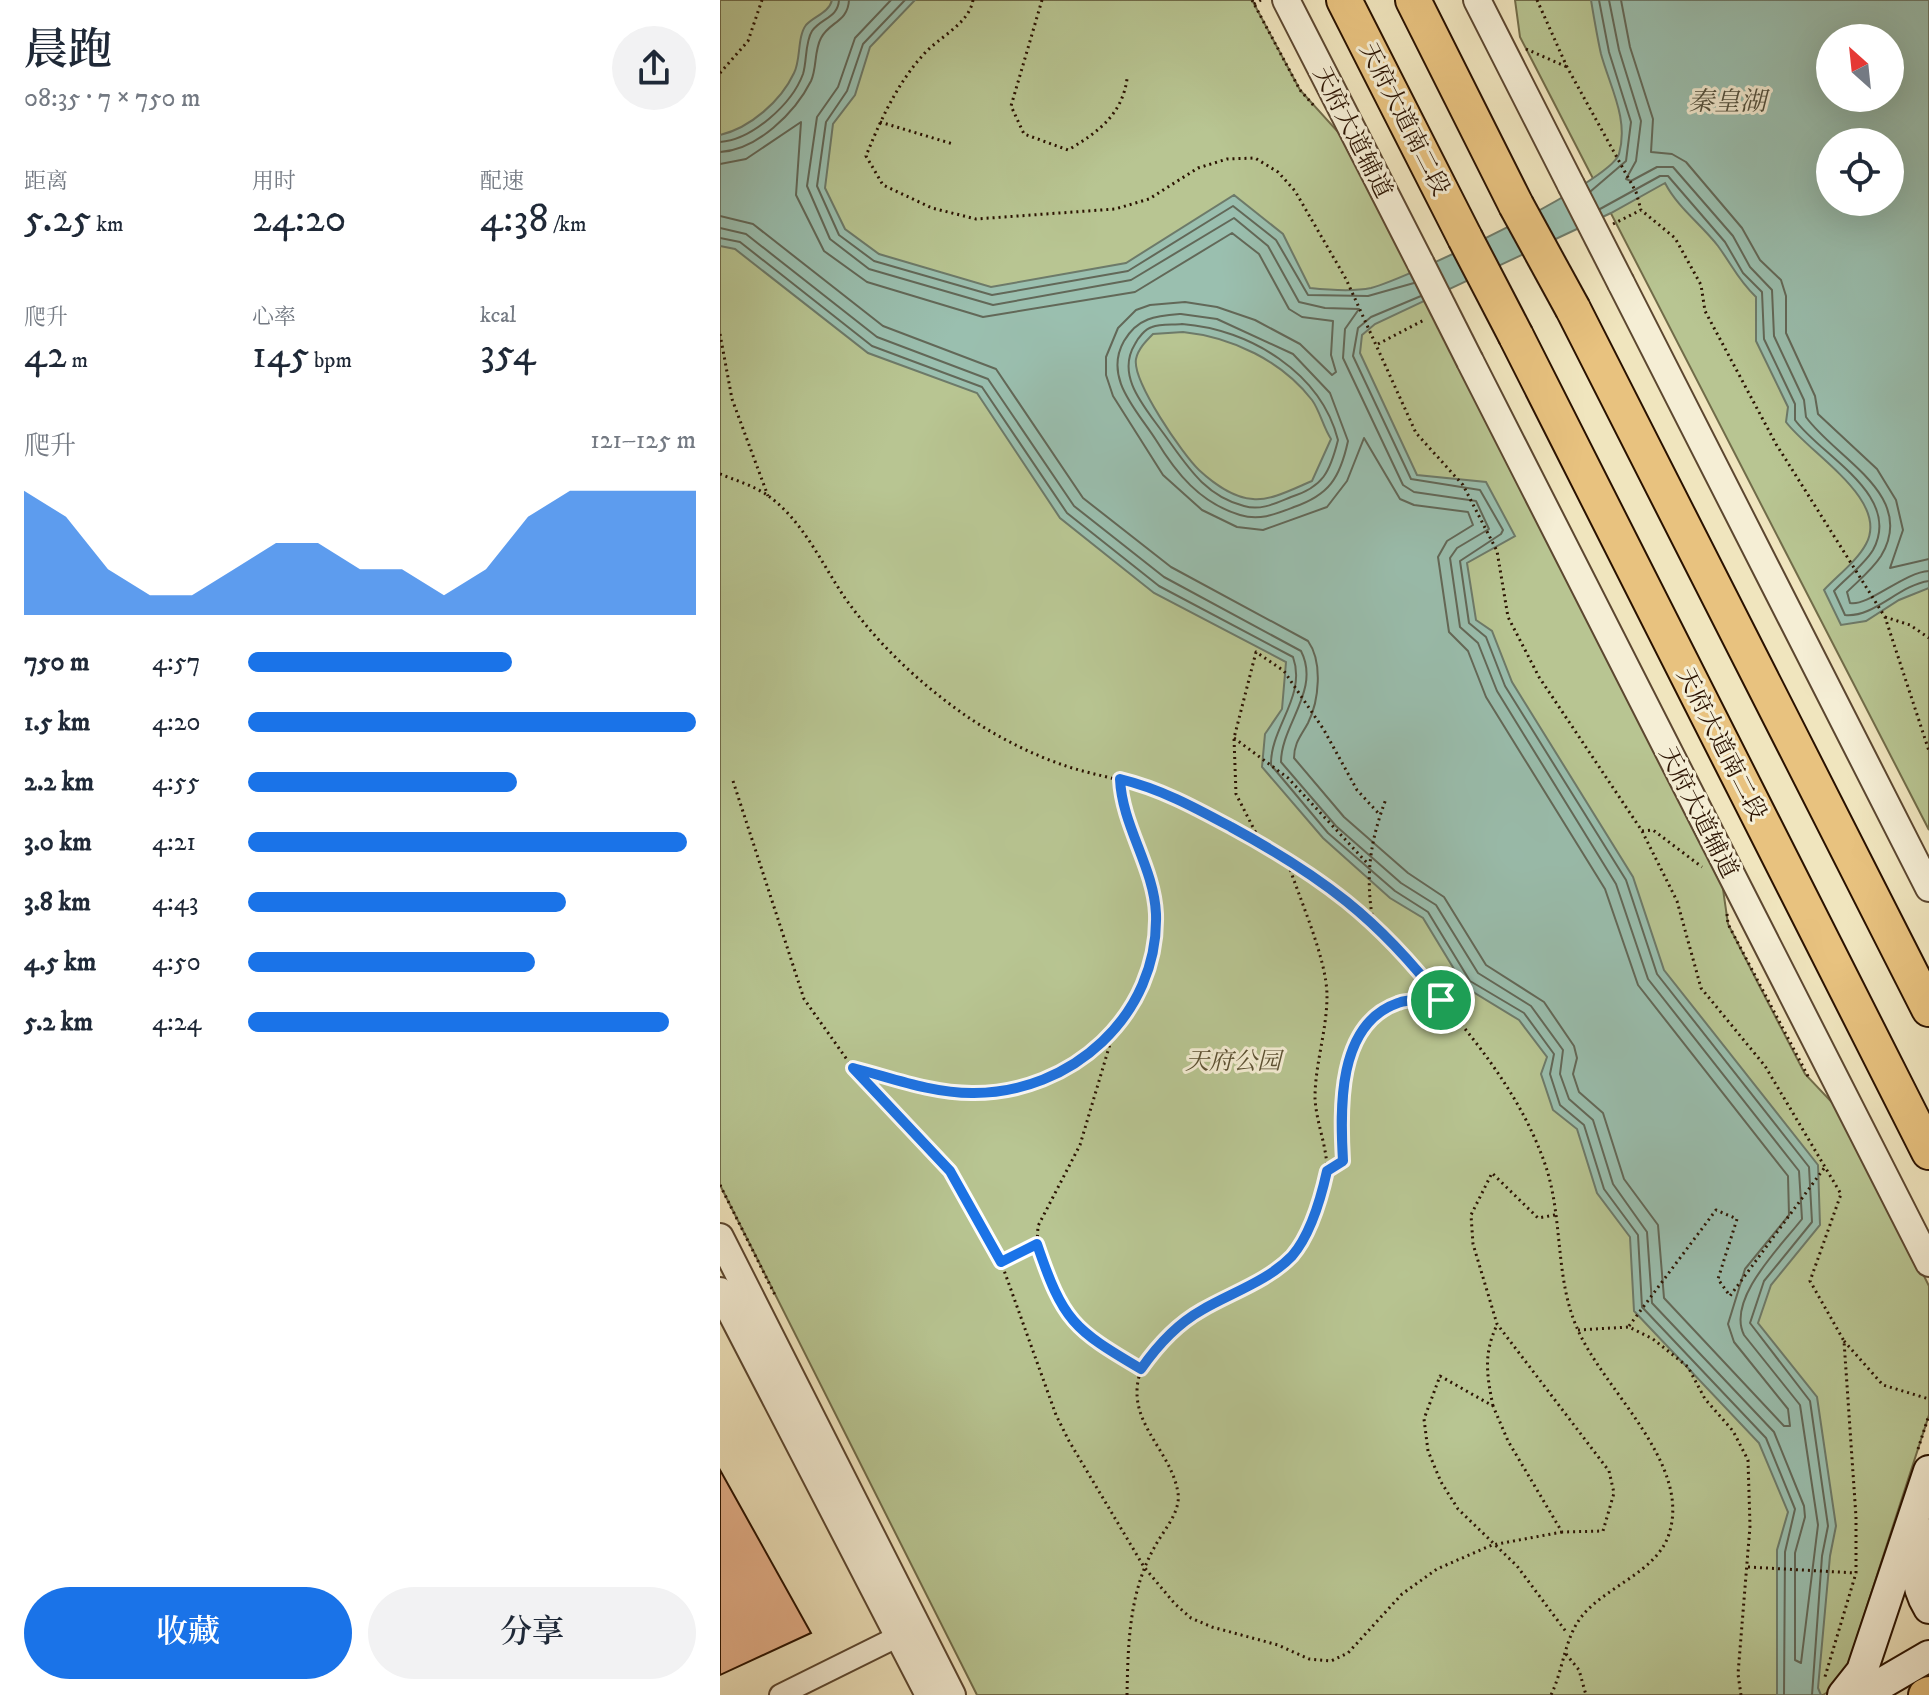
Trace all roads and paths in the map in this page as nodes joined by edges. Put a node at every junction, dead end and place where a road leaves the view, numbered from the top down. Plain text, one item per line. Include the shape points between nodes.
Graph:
1 (762, 0) edge
2 (973, 0) edge
3 (1042, 0) edge
4 (1261, 0) edge
5 (1286, 0) edge
6 (1344, 0) edge
7 (1413, 0) edge
8 (1477, 0) edge
9 (1537, 0) edge
10 (1254, 4) dead end
11 (1515, 45) dead end
12 (1567, 67) junction
13 (720, 73) edge
14 (1127, 79) dead end
15 (880, 122) junction
16 (953, 144) dead end
17 (1641, 210) dead end
18 (720, 334) edge
19 (720, 474) edge
20 (768, 496) junction
21 (1847, 551) dead end
22 (1885, 617) junction
23 (1929, 638) edge
24 (1234, 738) junction
25 (1929, 751) edge
26 (1120, 779) junction
27 (733, 781) dead end
28 (1386, 799) dead end
29 (1380, 815) junction
30 (1642, 831) junction
31 (1261, 843) junction
32 (1285, 855) junction
33 (1368, 864) junction
34 (1711, 871) dead end
35 (1929, 888) edge
36 (1373, 921) junction
37 (1441, 1000) junction
38 (1929, 1009) edge
39 (1113, 1034) junction
40 (853, 1068) junction
41 (1929, 1152) edge
42 (1825, 1167) junction
43 (1327, 1171) junction
44 (1555, 1215) junction
45 (720, 1237) edge
46 (1037, 1244) junction
47 (1001, 1262) junction
48 (1929, 1263) edge
49 (720, 1291) edge
50 (737, 1317) edge
51 (1497, 1324) junction
52 (1629, 1327) junction
53 (1578, 1330) junction
54 (1844, 1341) junction
55 (1141, 1369) junction
56 (1929, 1399) edge
57 (1493, 1406) junction
58 (1929, 1471) edge
59 (1929, 1525) edge
60 (1562, 1532) junction
61 (1492, 1545) junction
62 (1144, 1567) junction
63 (1748, 1567) junction
64 (1856, 1573) junction
65 (1929, 1608) edge
66 (908, 1631) junction
67 (1568, 1635) junction
68 (1566, 1654) junction
69 (1929, 1656) edge
70 (1833, 1689) edge
71 (780, 1695) edge
72 (929, 1695) edge
73 (952, 1695) edge
74 (1127, 1695) edge
75 (1551, 1695) edge
76 (1586, 1695) edge
77 (1741, 1695) edge
78 (1862, 1695) edge

1 - 13 path via 748,41
2 - 15 path via 972,8 924,53
3 - 14 path via 1011,106 1024,134 1068,150 1103,129 1125,94
4 - 10 path
5 - 48 street, 天府大道辅道, bridge
6 - 41 highway, 天府大道南二段, bridge
7 - 38 highway, bridge
8 - 35 street, bridge
9 - 12 path
11 - 12 path
12 - 17 path
15 - 16 path
15 - 30 path via 866,156 883,185 932,208 976,219 1115,209 1149,199 1198,168 1227,159 1255,158 1278,172 1295,191 1346,279 1416,433 1463,485 1497,551 1508,617 1539,677
18 - 20 path via 732,399
19 - 20 path
20 - 26 path via 803,533 848,601 901,664 931,690 1017,745 1067,766
21 - 22 path
22 - 23 path
22 - 25 path
24 - 29 path via 1256,652 1284,671 1357,790
24 - 31 path via 1236,794
24 - 33 path via 1288,778
26 - 31 path via 1193,804
26 - 39 path via 1121,805 1156,912 1153,957 1138,997
27 - 40 path via 804,999
28 - 29 path
29 - 33 path
30 - 34 path via 1653,830
30 - 42 path via 1677,901 1701,988 1765,1066
31 - 32 path
32 - 36 path
32 - 43 path via 1323,965 1327,996 1315,1090
33 - 36 path
36 - 37 path
37 - 43 path via 1397,1003 1361,1028 1345,1072 1343,1161
37 - 44 path via 1506,1085 1546,1168
39 - 40 path via 1086,1057 1009,1090 939,1092
39 - 46 path via 1080,1145 1038,1226
40 - 47 path via 950,1171
42 - 52 path via 1730,1296 1718,1279 1737,1219 1716,1210
42 - 54 path via 1841,1194 1810,1281
43 - 55 path via 1322,1195 1292,1255 1199,1312 1157,1346
44 - 51 path via 1538,1218 1492,1173 1481,1192 1471,1215 1473,1244
44 - 53 path via 1567,1296
45 - 50 street
46 - 47 path
46 - 55 path via 1067,1315 1086,1337
47 - 62 path via 1056,1415
49 - 50 street
50 - 66 street
51 - 57 path via 1487,1347
51 - 60 path via 1609,1471 1614,1493 1603,1531
52 - 53 path
52 - 63 path via 1688,1367 1748,1460
53 - 67 path via 1662,1458 1672,1488 1669,1534 1660,1551 1586,1611
54 - 56 path via 1883,1385
54 - 64 path
55 - 62 path via 1137,1407 1179,1495 1173,1517
57 - 60 path
57 - 61 path via 1440,1376 1424,1419 1428,1451 1441,1482
58 - 70 main road via 1862,1671
59 - 65 main road via 1917,1573
60 - 61 path
61 - 62 path via 1437,1569 1402,1594 1348,1653 1331,1661 1309,1659 1191,1618
61 - 67 path via 1517,1566
62 - 74 path via 1130,1616
63 - 64 path
63 - 77 path via 1739,1650
64 - 70 path
66 - 71 street
66 - 72 street
66 - 73 street
67 - 68 path
68 - 75 path
68 - 76 path via 1579,1670
69 - 78 main road

